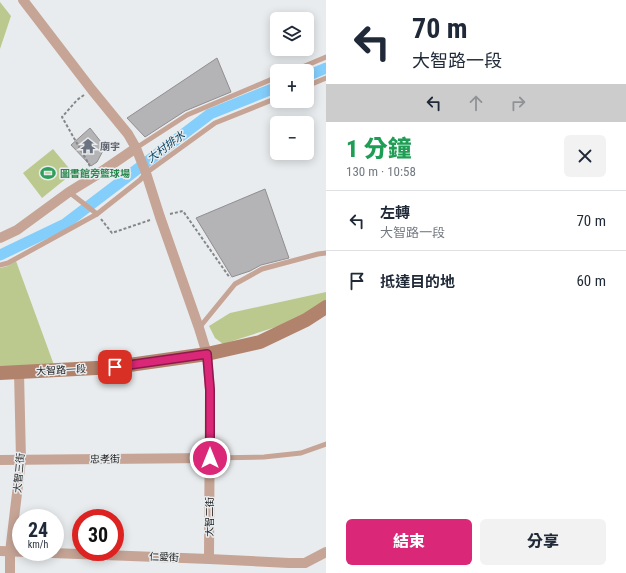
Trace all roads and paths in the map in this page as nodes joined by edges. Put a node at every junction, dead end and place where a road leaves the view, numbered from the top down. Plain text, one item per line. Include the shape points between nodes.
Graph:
1 (22, 0) edge
2 (326, 58) edge
3 (311, 64) edge
4 (326, 78) edge
5 (270, 80) edge
6 (314, 83) edge
7 (92, 90) junction
8 (270, 101) edge
9 (136, 148) junction
10 (146, 173) junction
11 (95, 176) junction
12 (69, 192) junction
13 (96, 214) junction
14 (160, 217) junction
15 (0, 238) edge
16 (326, 253) edge
17 (0, 265) edge
18 (234, 284) junction
19 (326, 307) edge
20 (199, 328) junction
21 (207, 354) junction
22 (19, 372) junction
23 (0, 373) edge
24 (326, 444) edge
25 (210, 458) junction
26 (0, 460) edge
27 (21, 460) junction
28 (5, 552) edge
29 (326, 553) edge
30 (209, 559) junction
31 (10, 573) edge

1 - 7 street, 大智二街
2 - 3 lane
4 - 6 lane
5 - 9 lane via 186,115
7 - 9 street, 大智二街 via 128,134
7 - 11 path via 77,100 62,118
8 - 10 lane via 215,124
9 - 10 street, 大智二街
9 - 11 street
10 - 13 lane
10 - 14 street, 大智二街
11 - 12 street
12 - 13 lane
12 - 15 street via 17,230
13 - 14 path via 112,233
13 - 17 lane
14 - 18 path via 183,211
14 - 20 street, 大智二街
16 - 18 lane via 262,269
18 - 20 lane
19 - 21 street, 大智路一段 via 306,320 260,342
20 - 21 street, 大智二街
21 - 22 street, 大智路一段 via 115,367
21 - 25 street, 大智二街
22 - 23 street, 大智路一段
22 - 27 street, 大智三街
24 - 25 lane via 301,452 264,457
25 - 27 street, 忠孝街
25 - 30 street, 大智二街
26 - 27 street, 忠孝街
27 - 28 street, 大智三街
28 - 30 street, 仁愛街
28 - 31 street, 大智三街
29 - 30 street, 仁愛街 via 305,563 289,564

